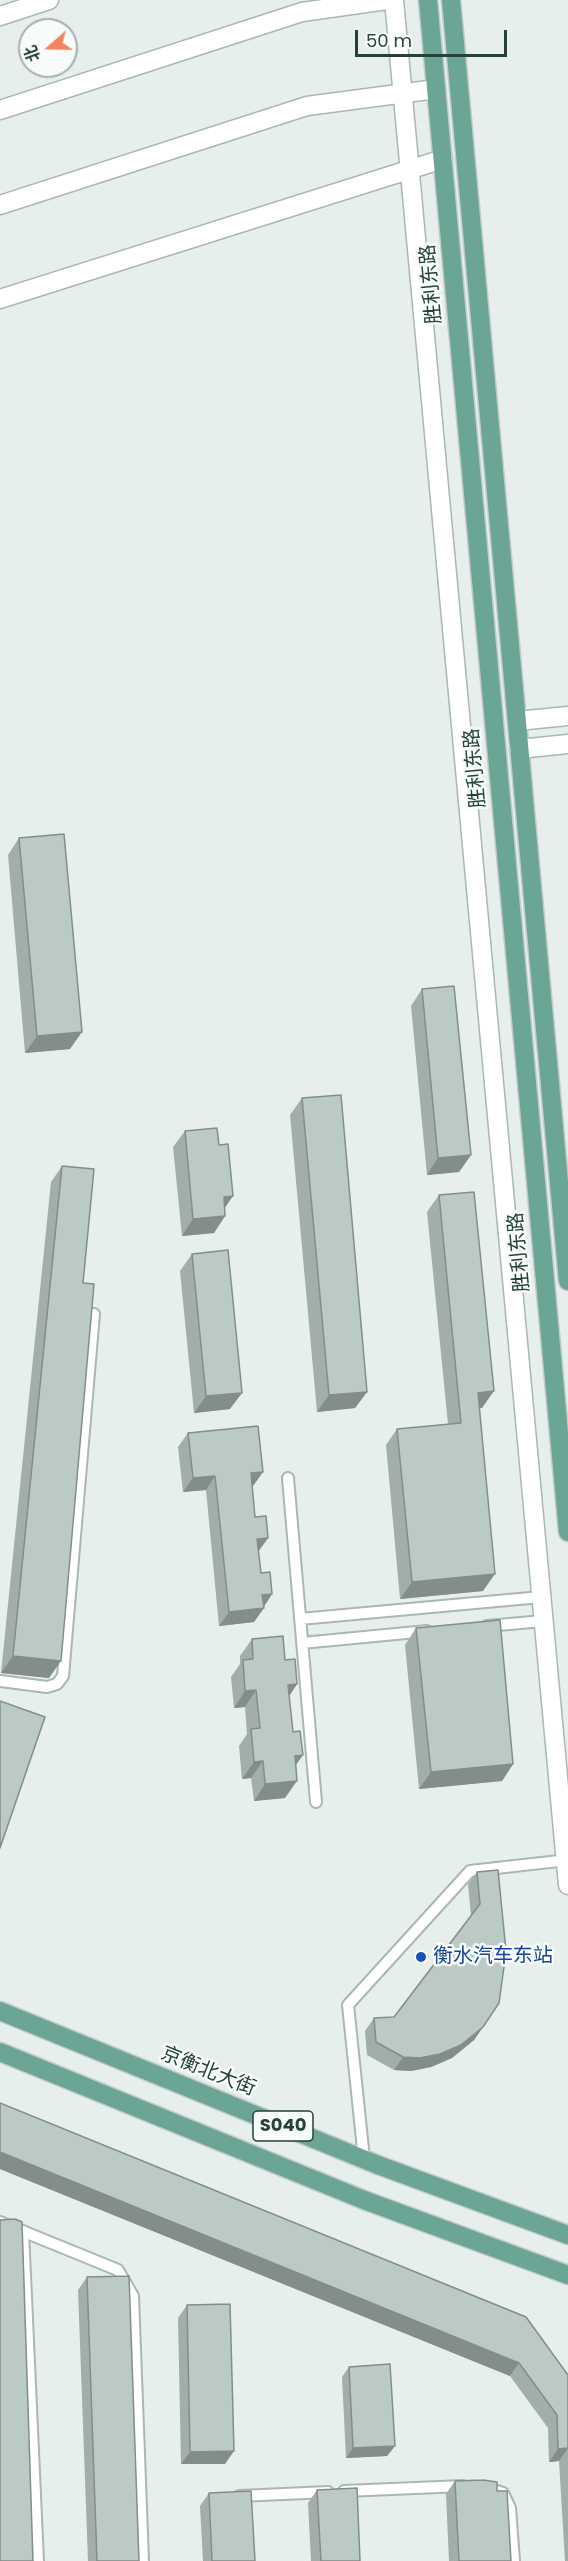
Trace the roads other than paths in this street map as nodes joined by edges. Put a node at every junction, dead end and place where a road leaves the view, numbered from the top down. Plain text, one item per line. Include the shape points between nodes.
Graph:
1 (49, 0) edge
2 (387, 0) edge
3 (394, 0) edge
4 (428, 0) edge
5 (451, 0) edge
6 (0, 16) edge
7 (436, 89) junction
8 (403, 94) junction
9 (0, 110) edge
10 (443, 159) junction
11 (410, 169) junction
12 (0, 205) edge
13 (0, 299) edge
14 (568, 716) edge
15 (517, 721) junction
16 (568, 744) edge
17 (519, 749) junction
18 (568, 1281) edge
19 (94, 1314) edge
20 (288, 1478) dead end
21 (568, 1532) edge
22 (541, 1597) junction
23 (300, 1619) junction
24 (543, 1621) junction
25 (474, 1627) edge
26 (440, 1630) edge
27 (302, 1643) junction
28 (0, 1681) edge
29 (316, 1802) dead end
30 (567, 1860) edge
31 (568, 1885) edge
32 (0, 2012) edge
33 (0, 2052) edge
34 (364, 2159) junction
35 (0, 2222) edge
36 (23, 2231) junction
37 (568, 2235) edge
38 (568, 2275) edge
39 (229, 2497) edge
40 (38, 2561) edge
41 (143, 2561) edge
42 (514, 2561) edge

1 - 6 street
2 - 9 street via 302,12
3 - 8 street
4 - 7 main road, 胜利东路
5 - 15 main road
7 - 8 street
7 - 10 main road, 胜利东路
8 - 11 street
8 - 12 street via 307,106
10 - 11 street
10 - 21 main road, 胜利东路
11 - 13 street
11 - 22 street
14 - 15 street
15 - 17 main road
16 - 17 street
17 - 18 main road
19 - 28 lane via 63,1676 57,1684 47,1687
20 - 23 lane
22 - 23 lane
22 - 24 street
23 - 27 lane
24 - 25 lane
24 - 30 street
26 - 27 lane
27 - 29 lane
30 - 31 street
30 - 34 lane via 470,1871 348,2005
32 - 34 main road, 京衡北大街 / S040
33 - 38 main road, S040 via 364,2200
34 - 37 main road, 京衡北大街 / S040
35 - 36 lane
36 - 40 lane
36 - 41 lane via 118,2270 133,2296
39 - 42 lane via 474,2485 494,2488 503,2493 510,2508

